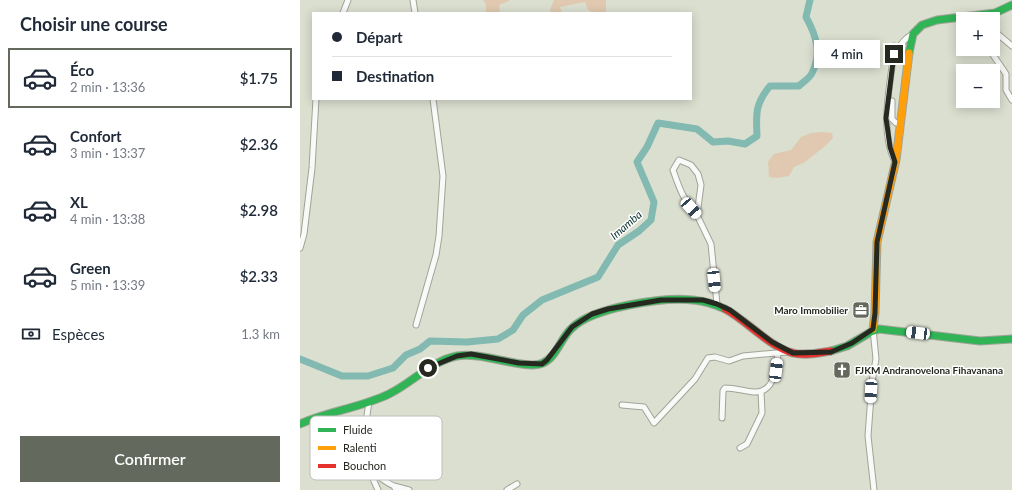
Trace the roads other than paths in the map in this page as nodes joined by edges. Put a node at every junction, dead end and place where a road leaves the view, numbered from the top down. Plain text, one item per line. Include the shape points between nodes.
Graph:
1 (348, 0) edge
2 (413, 0) edge
3 (1012, 5) edge
4 (343, 12) edge
5 (415, 12) edge
6 (998, 12) edge
7 (956, 19) edge
8 (913, 34) junction
9 (1000, 36) edge
10 (894, 46) dead end
11 (1012, 46) edge
12 (994, 56) edge
13 (316, 100) edge
14 (433, 100) edge
15 (1012, 100) edge
16 (900, 123) junction
17 (895, 162) junction
18 (697, 215) junction
19 (300, 248) edge
20 (717, 304) junction
21 (416, 325) dead end
22 (873, 329) junction
23 (1012, 339) edge
24 (790, 351) junction
25 (778, 352) junction
26 (761, 391) junction
27 (369, 402) junction
28 (622, 405) dead end
29 (318, 416) edge
30 (368, 416) edge
31 (722, 418) dead end
32 (310, 420) edge
33 (300, 424) edge
34 (740, 448) dead end
35 (374, 480) edge
36 (385, 480) edge
37 (517, 484) dead end
38 (395, 488) edge
39 (378, 490) edge
40 (409, 490) edge
41 (507, 490) edge
42 (874, 490) edge

1 - 4 street
2 - 5 street
3 - 6 street
7 - 8 street via 937,20 922,25
8 - 16 street
8 - 16 street via 905,38 896,58 891,107 892,119
9 - 11 street
10 - 17 street via 886,118
12 - 15 street via 1006,74 1006,90
13 - 19 street via 312,168
14 - 21 street via 443,176 439,236
16 - 17 street
17 - 22 street via 877,242
18 - 18 street via 701,185 698,174 691,165 678,160 673,170 678,186 685,202
18 - 20 street via 711,244
20 - 24 street via 730,310 772,342
20 - 27 street via 703,300 661,300 608,309 592,314 572,327 542,364 519,363 471,354 457,356 428,368 389,394
22 - 23 street via 980,341
22 - 24 street via 852,343 831,352
22 - 42 street via 876,359 868,436
24 - 25 street
25 - 26 street via 775,374 767,388
25 - 28 street via 743,356 729,361 708,358 695,379 654,423 644,407
26 - 31 street via 725,388
26 - 34 street via 762,413 747,444
27 - 29 street
27 - 30 street
32 - 33 street
35 - 39 street
36 - 38 street
37 - 41 street
38 - 40 street

